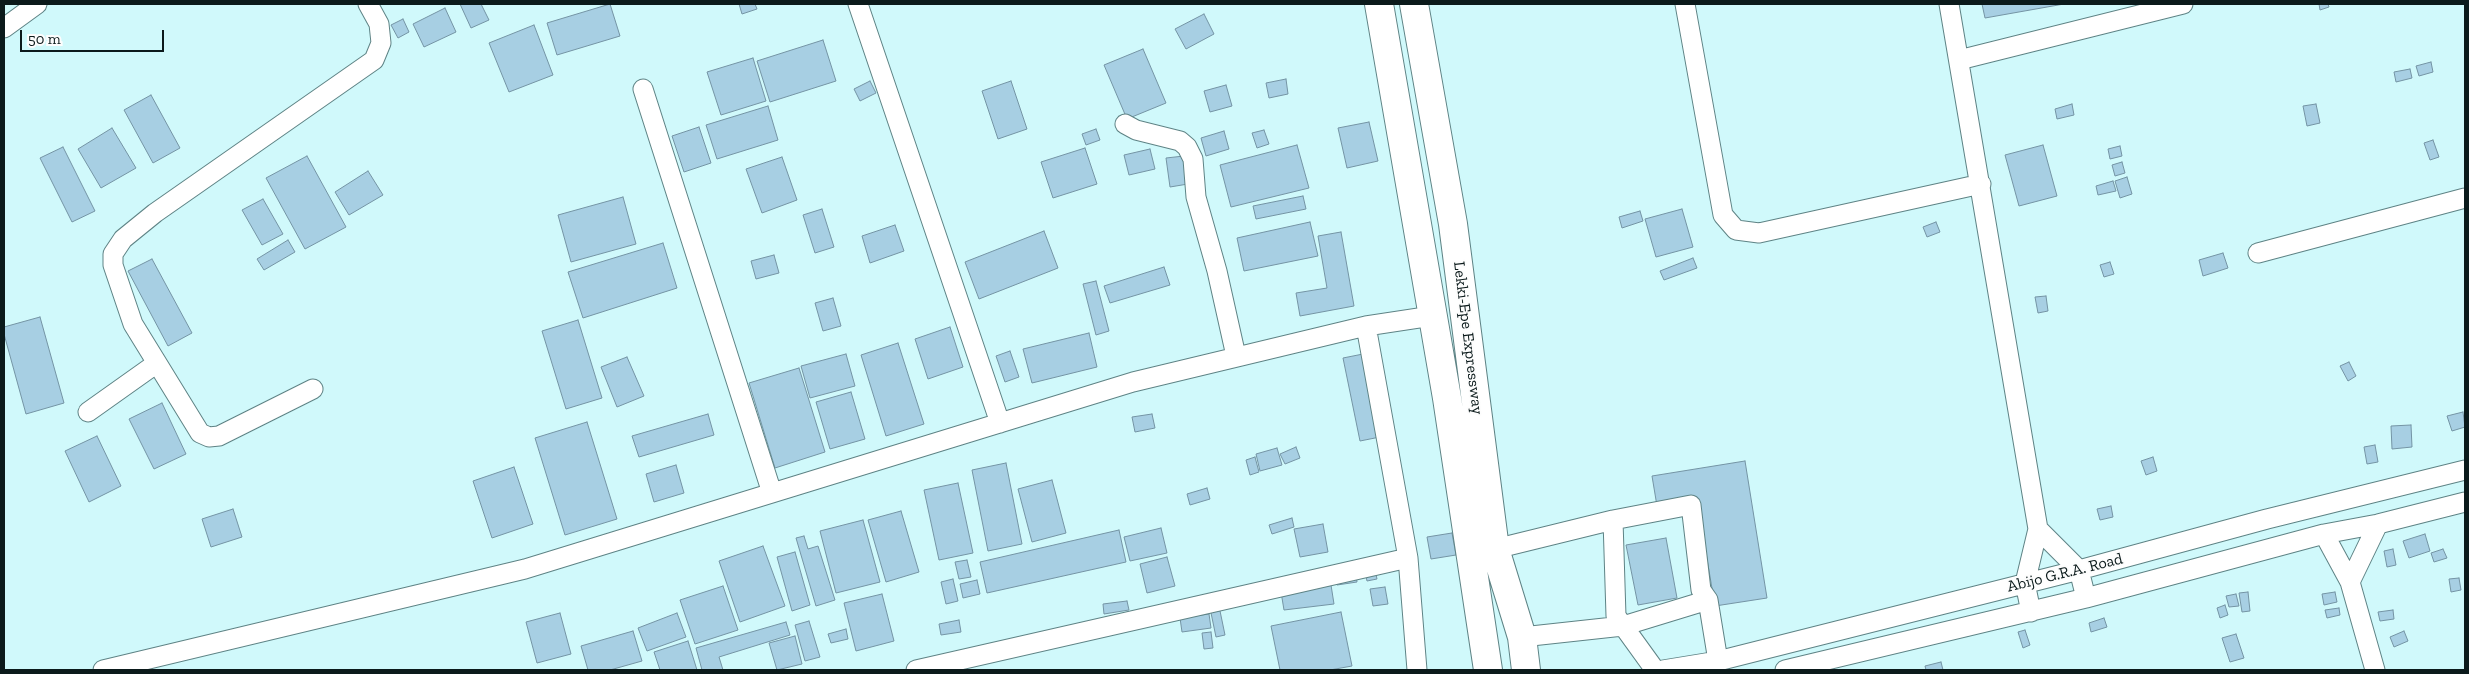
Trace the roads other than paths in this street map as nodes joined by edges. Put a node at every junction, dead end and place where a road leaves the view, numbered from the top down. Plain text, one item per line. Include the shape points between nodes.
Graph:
1 (37, 4) edge
2 (368, 4) edge
3 (858, 4) edge
4 (1379, 4) edge
5 (1414, 4) edge
6 (1685, 4) edge
7 (1949, 4) edge
8 (2183, 4) edge
9 (4, 28) edge
10 (1959, 60) junction
11 (643, 89) dead end
12 (1125, 124) dead end
13 (1981, 184) junction
14 (2465, 198) edge
15 (2258, 254) dead end
16 (1432, 316) junction
17 (1366, 326) junction
18 (1236, 356) junction
19 (157, 363) junction
20 (313, 388) dead end
21 (88, 412) dead end
22 (1000, 423) junction
23 (2465, 470) edge
24 (772, 493) junction
25 (2465, 502) edge
26 (1613, 520) junction
27 (2378, 524) junction
28 (2038, 529) junction
29 (2324, 534) junction
30 (1496, 548) junction
31 (1408, 558) junction
32 (2079, 570) junction
33 (2350, 582) junction
34 (2025, 583) junction
35 (1704, 595) junction
36 (2086, 598) junction
37 (2032, 612) junction
38 (1620, 621) junction
39 (1522, 637) junction
40 (1718, 661) junction
41 (104, 670) edge
42 (916, 670) edge
43 (1417, 670) edge
44 (1488, 670) edge
45 (1526, 670) edge
46 (1655, 670) edge
47 (1663, 670) edge
48 (1785, 670) edge
49 (2375, 670) edge

1 - 9 street
2 - 19 street via 379,24 381,43 374,60 154,213 124,239 113,254 113,265 133,324
3 - 22 street
4 - 16 highway, Lekki-Epe Expressway
5 - 30 highway, Lekki-Epe Expressway via 1453,224
6 - 13 street via 1723,215 1736,230 1759,233
7 - 10 street
8 - 10 street
10 - 13 street
11 - 24 street
12 - 18 street via 1180,141 1193,159 1196,197
13 - 28 street
14 - 15 street
16 - 17 street
16 - 44 highway, Lekki-Epe Expressway
17 - 18 street
17 - 31 street
18 - 22 street via 1133,382
19 - 20 street via 200,433 209,437 219,436
19 - 21 street
22 - 24 street
23 - 32 street, Abijo G.R.A. Road
24 - 41 street via 525,569
25 - 27 street, Abijo G.R.A. Road
26 - 30 street
26 - 35 street via 1691,505
26 - 38 street
27 - 29 street, Abijo G.R.A. Road
27 - 33 street
28 - 32 street
28 - 34 street
29 - 33 street
29 - 36 street, Abijo G.R.A. Road
30 - 39 highway, Lekki-Epe Expressway
31 - 42 street
31 - 43 street
32 - 34 street, Abijo G.R.A. Road
32 - 36 street
33 - 49 street
34 - 37 street
34 - 40 street, Abijo G.R.A. Road
35 - 38 street
35 - 40 street
36 - 37 street, Abijo G.R.A. Road
37 - 48 street, Abijo G.R.A. Road
38 - 39 street
38 - 46 street
39 - 45 highway, Lekki-Epe Expressway
40 - 47 street, Abijo G.R.A. Road

